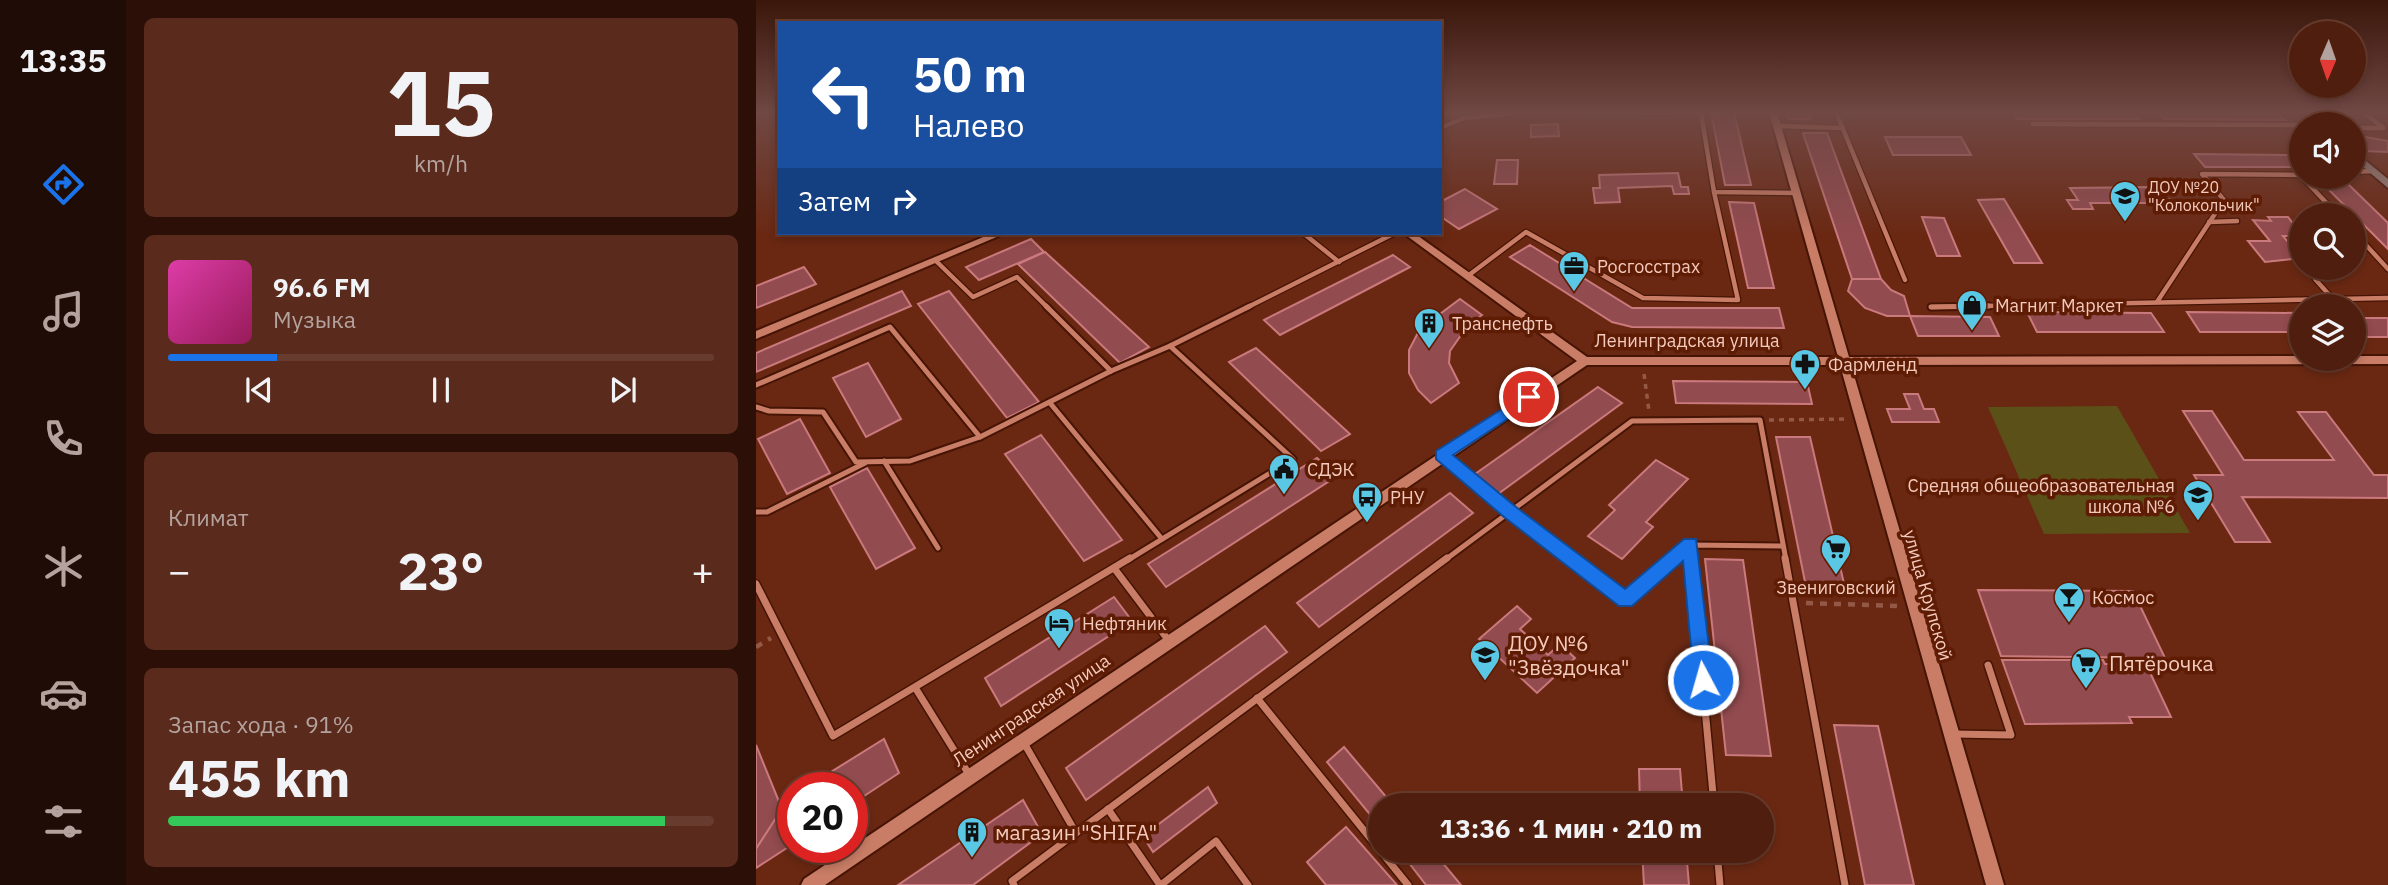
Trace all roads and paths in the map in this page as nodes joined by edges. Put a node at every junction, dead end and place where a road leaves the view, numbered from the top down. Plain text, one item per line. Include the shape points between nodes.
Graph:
1 (1708, 153) edge
2 (1786, 153) edge
3 (1853, 153) edge
4 (2366, 165) edge
5 (2366, 171) edge
6 (2372, 171) junction
7 (2289, 175) edge
8 (2388, 185) edge
9 (2313, 189) edge
10 (1714, 192) junction
11 (1797, 193) junction
12 (2326, 203) edge
13 (2237, 221) dead end
14 (2209, 222) junction
15 (997, 235) edge
16 (1305, 235) edge
17 (1391, 235) edge
18 (1411, 235) edge
19 (2366, 245) edge
20 (935, 260) junction
21 (1339, 262) junction
22 (2388, 268) edge
23 (1469, 275) junction
24 (2316, 280) edge
25 (1905, 281) dead end
26 (2328, 294) edge
27 (2366, 298) edge
28 (2388, 298) edge
29 (2289, 299) edge
30 (2157, 302) junction
31 (1931, 307) dead end
32 (756, 335) edge
33 (1170, 346) junction
34 (1642, 360) junction
35 (1844, 360) junction
36 (2388, 360) edge
37 (1585, 361) junction
38 (1111, 371) junction
39 (756, 385) edge
40 (1050, 403) junction
41 (756, 407) edge
42 (1860, 419) junction
43 (1760, 420) junction
44 (1650, 421) junction
45 (980, 437) junction
46 (1442, 455) junction
47 (884, 461) junction
48 (868, 462) junction
49 (756, 512) edge
50 (1510, 512) junction
51 (1162, 539) junction
52 (1690, 544) junction
53 (1783, 546) junction
54 (938, 548) dead end
55 (1114, 568) junction
56 (756, 584) edge
57 (1793, 603) junction
58 (1912, 606) junction
59 (779, 634) junction
60 (1169, 641) junction
61 (756, 647) edge
62 (1988, 665) dead end
63 (916, 689) junction
64 (1257, 698) junction
65 (1950, 734) junction
66 (1023, 742) junction
67 (971, 777) junction
68 (1713, 793) edge
69 (1108, 809) junction
70 (1076, 833) junction
71 (1718, 863) edge
72 (817, 883) edge
73 (1014, 885) edge
74 (1160, 885) edge
75 (1248, 885) edge
76 (1408, 885) edge
77 (1720, 885) edge
78 (1845, 885) edge
79 (1995, 885) edge

1 - 10 lane
2 - 11 street, улица Крупской
3 - 25 lane
4 - 6 main road
5 - 6 lane
6 - 8 main road
7 - 14 lane via 2202,174 2224,200
9 - 12 lane
10 - 11 lane
10 - 23 lane via 1738,300 1643,298 1526,232
11 - 35 street, улица Крупской
13 - 14 lane
14 - 30 lane
15 - 20 street
16 - 21 lane
17 - 21 lane
18 - 23 street
19 - 22 lane
20 - 32 street
20 - 38 lane via 973,297 1017,277
21 - 33 lane
23 - 37 street
24 - 26 lane
27 - 28 lane
29 - 30 lane
30 - 31 lane
33 - 38 lane
33 - 51 lane via 1293,459
34 - 35 street, Ленинградская улица
34 - 37 street, Ленинградская улица
34 - 44 path
35 - 36 street, Ленинградская улица
35 - 42 street, улица Крупской
37 - 46 street, Ленинградская улица
38 - 40 lane
39 - 45 lane via 890,327
40 - 45 lane
40 - 51 lane
41 - 48 lane via 823,412 856,462
42 - 43 path
42 - 58 street, улица Крупской
43 - 44 lane
43 - 53 lane
44 - 50 lane via 1632,421
45 - 47 lane via 910,461
46 - 50 lane
46 - 60 street, Ленинградская улица
47 - 48 lane
47 - 54 lane
48 - 49 lane via 767,512
50 - 52 lane via 1625,600
50 - 64 lane
51 - 55 lane
52 - 53 lane
52 - 68 lane
53 - 57 lane
55 - 60 lane
55 - 63 lane
56 - 59 lane
57 - 58 path
57 - 78 lane
58 - 65 street, улица Крупской
59 - 61 path
59 - 63 lane via 833,736
60 - 66 street, Ленинградская улица
62 - 65 lane via 2011,735
63 - 67 lane
64 - 69 lane
64 - 76 lane
65 - 79 street, улица Крупской
66 - 67 street, Ленинградская улица
66 - 70 lane
67 - 72 street, Ленинградская улица
69 - 70 lane
69 - 74 lane
70 - 73 lane via 1012,881
71 - 77 lane
74 - 75 lane via 1216,841

